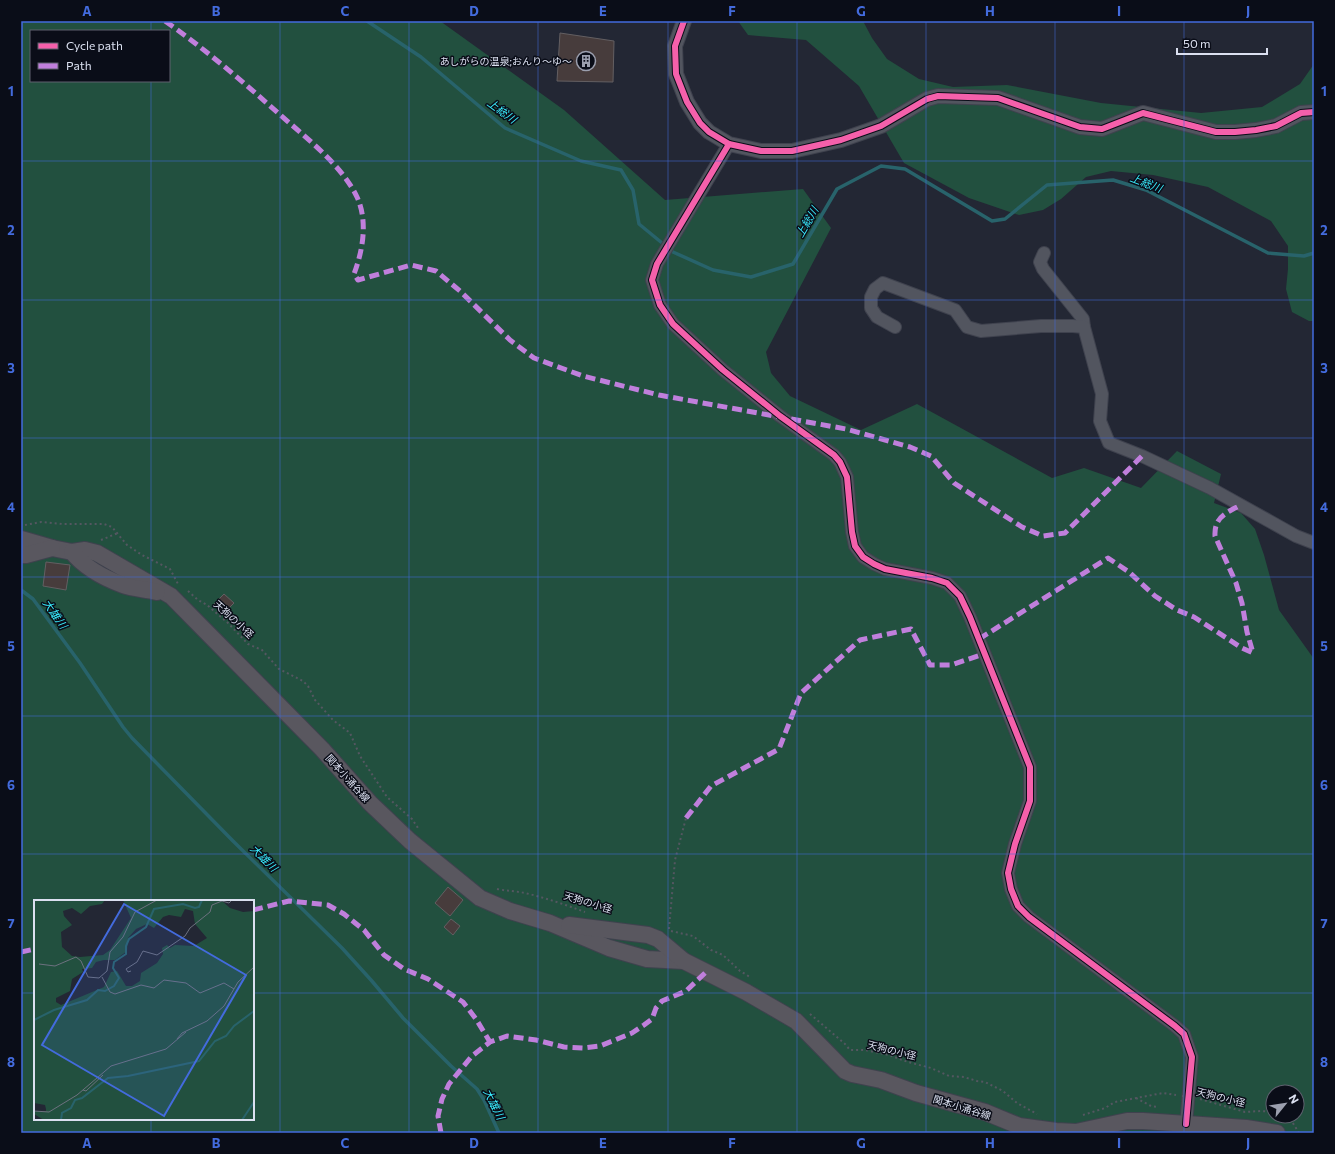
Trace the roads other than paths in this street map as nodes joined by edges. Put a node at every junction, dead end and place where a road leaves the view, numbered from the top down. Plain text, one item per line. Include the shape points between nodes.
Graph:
1 (684, 21) edge
2 (1314, 112) edge
3 (729, 144) junction
4 (1044, 253) dead end
5 (895, 327) dead end
6 (1084, 327) junction
7 (21, 539) edge
8 (1314, 543) edge
9 (52, 548) junction
10 (21, 555) edge
11 (550, 923) junction
12 (684, 961) junction
13 (1186, 1124) junction
14 (1277, 1133) edge

1 - 3 street via 675,46 676,74 681,88 700,123 709,132
2 - 3 street via 1301,113 1276,126 1235,132 1216,132 1143,114 1102,129 1080,127 998,98 938,96 927,99 881,126 841,140 792,151 761,151
3 - 13 street via 657,264 652,280 660,306 674,324 723,370 840,462 847,477 855,546 863,557 885,569 947,583 960,596 1030,767 1030,801 1008,873 1018,906 1029,918 1184,1034 1192,1057
4 - 6 street via 1040,262 1043,268 1083,319
5 - 6 street via 877,317 871,308 871,297 875,289 883,284 955,310 967,326 981,331 1041,326
6 - 8 street via 1102,394 1100,421 1109,443 1210,488 1296,536
7 - 9 main road, 関本小涌谷線
9 - 10 main road, 関本小涌谷線
9 - 11 main road, 関本小涌谷線 via 97,553 172,596 322,749 370,804 410,841 480,898 510,911
11 - 12 main road, 関本小涌谷線 via 609,948 647,959
11 - 12 main road, 関本小涌谷線 via 648,935 668,946
12 - 13 main road, 関本小涌谷線 via 796,1021 845,1071 852,1074 881,1080 916,1093 985,1112 1019,1126 1056,1132 1143,1121
13 - 14 main road, 関本小涌谷線

